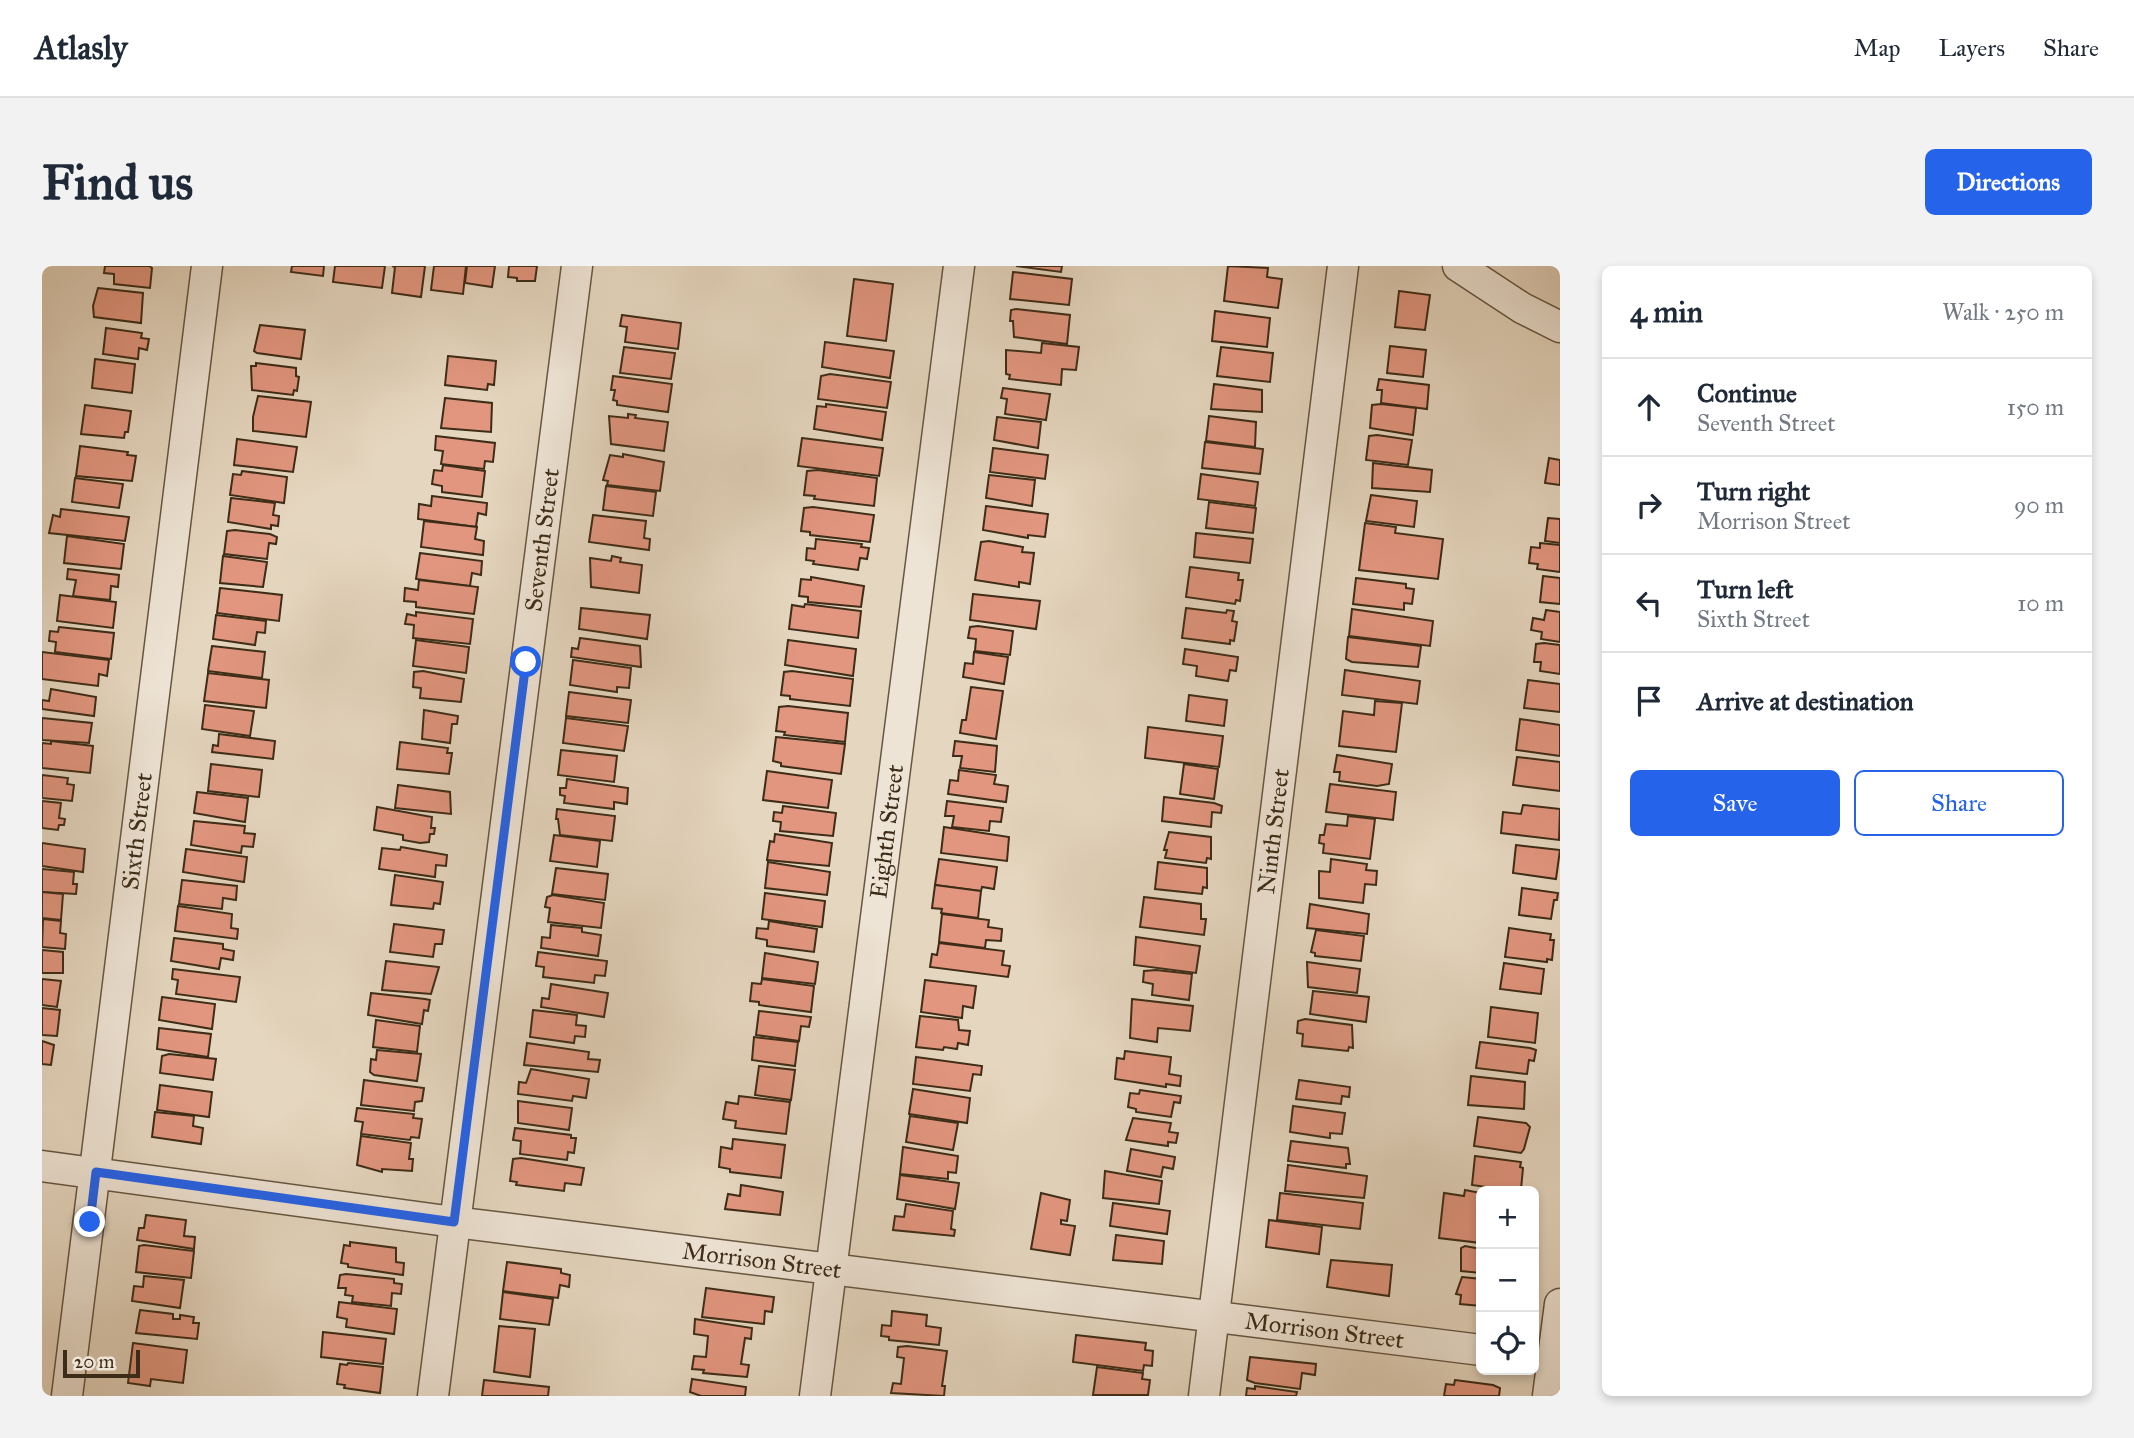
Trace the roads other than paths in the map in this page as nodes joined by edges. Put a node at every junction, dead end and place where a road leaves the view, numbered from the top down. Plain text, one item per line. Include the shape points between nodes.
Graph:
1 (207, 266) edge
2 (577, 266) edge
3 (959, 266) edge
4 (1343, 266) edge
5 (1458, 266) edge
6 (1560, 327) edge
7 (42, 1167) edge
8 (96, 1172) junction
9 (454, 1222) junction
10 (832, 1270) junction
11 (1560, 1304) edge
12 (1214, 1316) junction
13 (1476, 1349) edge
14 (1549, 1359) edge
15 (67, 1396) edge
16 (433, 1396) edge
17 (815, 1396) edge
18 (1204, 1396) edge
19 (1548, 1396) edge

1 - 8 street, Sixth Street
2 - 9 street, Seventh Street
3 - 10 street, Eighth Street
4 - 12 street, Ninth Street
5 - 6 street
7 - 8 street, Morrison Street
8 - 9 street, Morrison Street
8 - 15 street, Sixth Street
9 - 10 street, Morrison Street
9 - 16 street, Seventh Street
10 - 12 street, Morrison Street
10 - 17 street, Eighth Street
11 - 14 street
12 - 13 street, Morrison Street
12 - 18 street, Ninth Street
14 - 19 street

